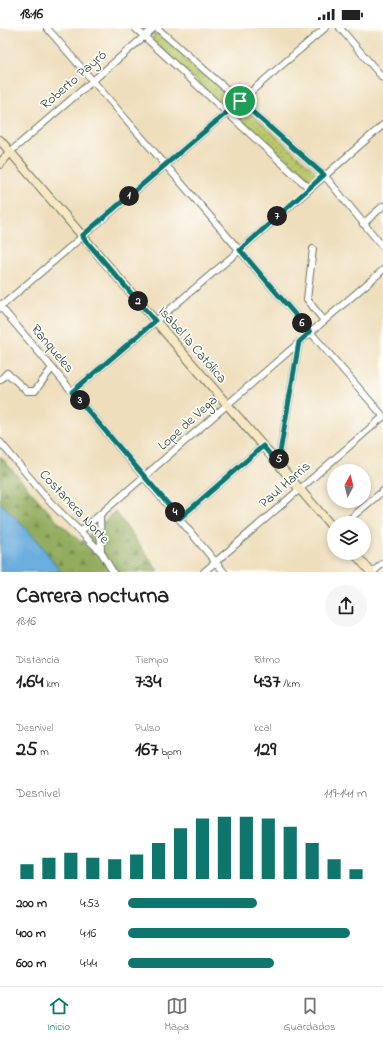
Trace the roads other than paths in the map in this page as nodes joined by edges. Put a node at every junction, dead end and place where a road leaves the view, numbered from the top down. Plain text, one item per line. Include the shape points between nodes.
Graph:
1 (47, 28) edge
2 (135, 28) edge
3 (154, 28) edge
4 (157, 28) edge
5 (325, 28) edge
6 (340, 28) edge
7 (144, 36) junction
8 (383, 78) edge
9 (94, 81) junction
10 (240, 101) junction
11 (226, 113) junction
12 (383, 125) edge
13 (0, 140) edge
14 (10, 152) junction
15 (0, 158) edge
16 (0, 164) edge
17 (166, 165) junction
18 (324, 175) junction
19 (309, 188) junction
20 (383, 206) edge
21 (363, 224) junction
22 (82, 236) junction
23 (383, 247) edge
24 (313, 248) dead end
25 (240, 250) junction
26 (383, 270) edge
27 (0, 305) edge
28 (155, 321) junction
29 (324, 321) junction
30 (310, 332) junction
31 (299, 342) junction
32 (52, 368) junction
33 (0, 380) edge
34 (72, 392) junction
35 (226, 404) junction
36 (383, 417) edge
37 (0, 442) edge
38 (263, 446) junction
39 (278, 464) junction
40 (145, 477) junction
41 (299, 489) junction
42 (383, 490) edge
43 (100, 515) junction
44 (354, 516) edge
45 (180, 518) junction
46 (327, 522) edge
47 (81, 531) junction
48 (101, 552) junction
49 (361, 560) edge
50 (215, 562) junction
51 (383, 563) edge
52 (113, 572) edge
53 (204, 572) edge
54 (224, 572) edge
55 (372, 572) edge

1 - 9 street
2 - 7 street
3 - 7 street, Roberto Payró
4 - 10 street
5 - 10 street
6 - 8 street
7 - 9 street, Roberto Payró
7 - 11 street
9 - 14 street, Roberto Payró
9 - 17 street
10 - 11 street
10 - 18 street
11 - 17 street
11 - 19 street
12 - 18 street
13 - 14 main road, Isabel la Católica
14 - 15 main road, Roberto Payró
14 - 16 main road, Roberto Payró
14 - 22 main road, Isabel la Católica
17 - 22 street
17 - 25 street
18 - 19 street
18 - 21 street
19 - 25 street
20 - 21 street
21 - 23 street
22 - 27 street
22 - 28 main road, Isabel la Católica
24 - 29 street via 306,299
25 - 28 street
25 - 30 street
26 - 29 street, Lope de Vega
27 - 32 street, Ranqueles
28 - 34 street
28 - 35 main road, Isabel la Católica
29 - 30 street, Lope de Vega
30 - 31 street, Lope de Vega
30 - 36 street
31 - 35 street, Lope de Vega
31 - 39 street
32 - 33 street via 31,392 8,373
32 - 34 street, Ranqueles
34 - 40 street, Ranqueles
35 - 38 main road, Isabel la Católica
35 - 40 street, Lope de Vega
36 - 41 street, Paul Harris
37 - 47 street, Costanera Norte via 51,503
38 - 39 main road, Isabel la Católica
38 - 45 street
39 - 41 main road, Isabel la Católica
40 - 43 street, Lope de Vega
40 - 45 street, Ranqueles
41 - 46 main road, Isabel la Católica
41 - 50 street, Paul Harris
42 - 44 street
43 - 47 street, Lope de Vega
43 - 48 street
45 - 50 street, Ranqueles
47 - 48 street, Costanera Norte
48 - 52 street, Costanera Norte
49 - 55 main road
50 - 53 street, Paul Harris
50 - 54 street, Ranqueles
51 - 55 street

